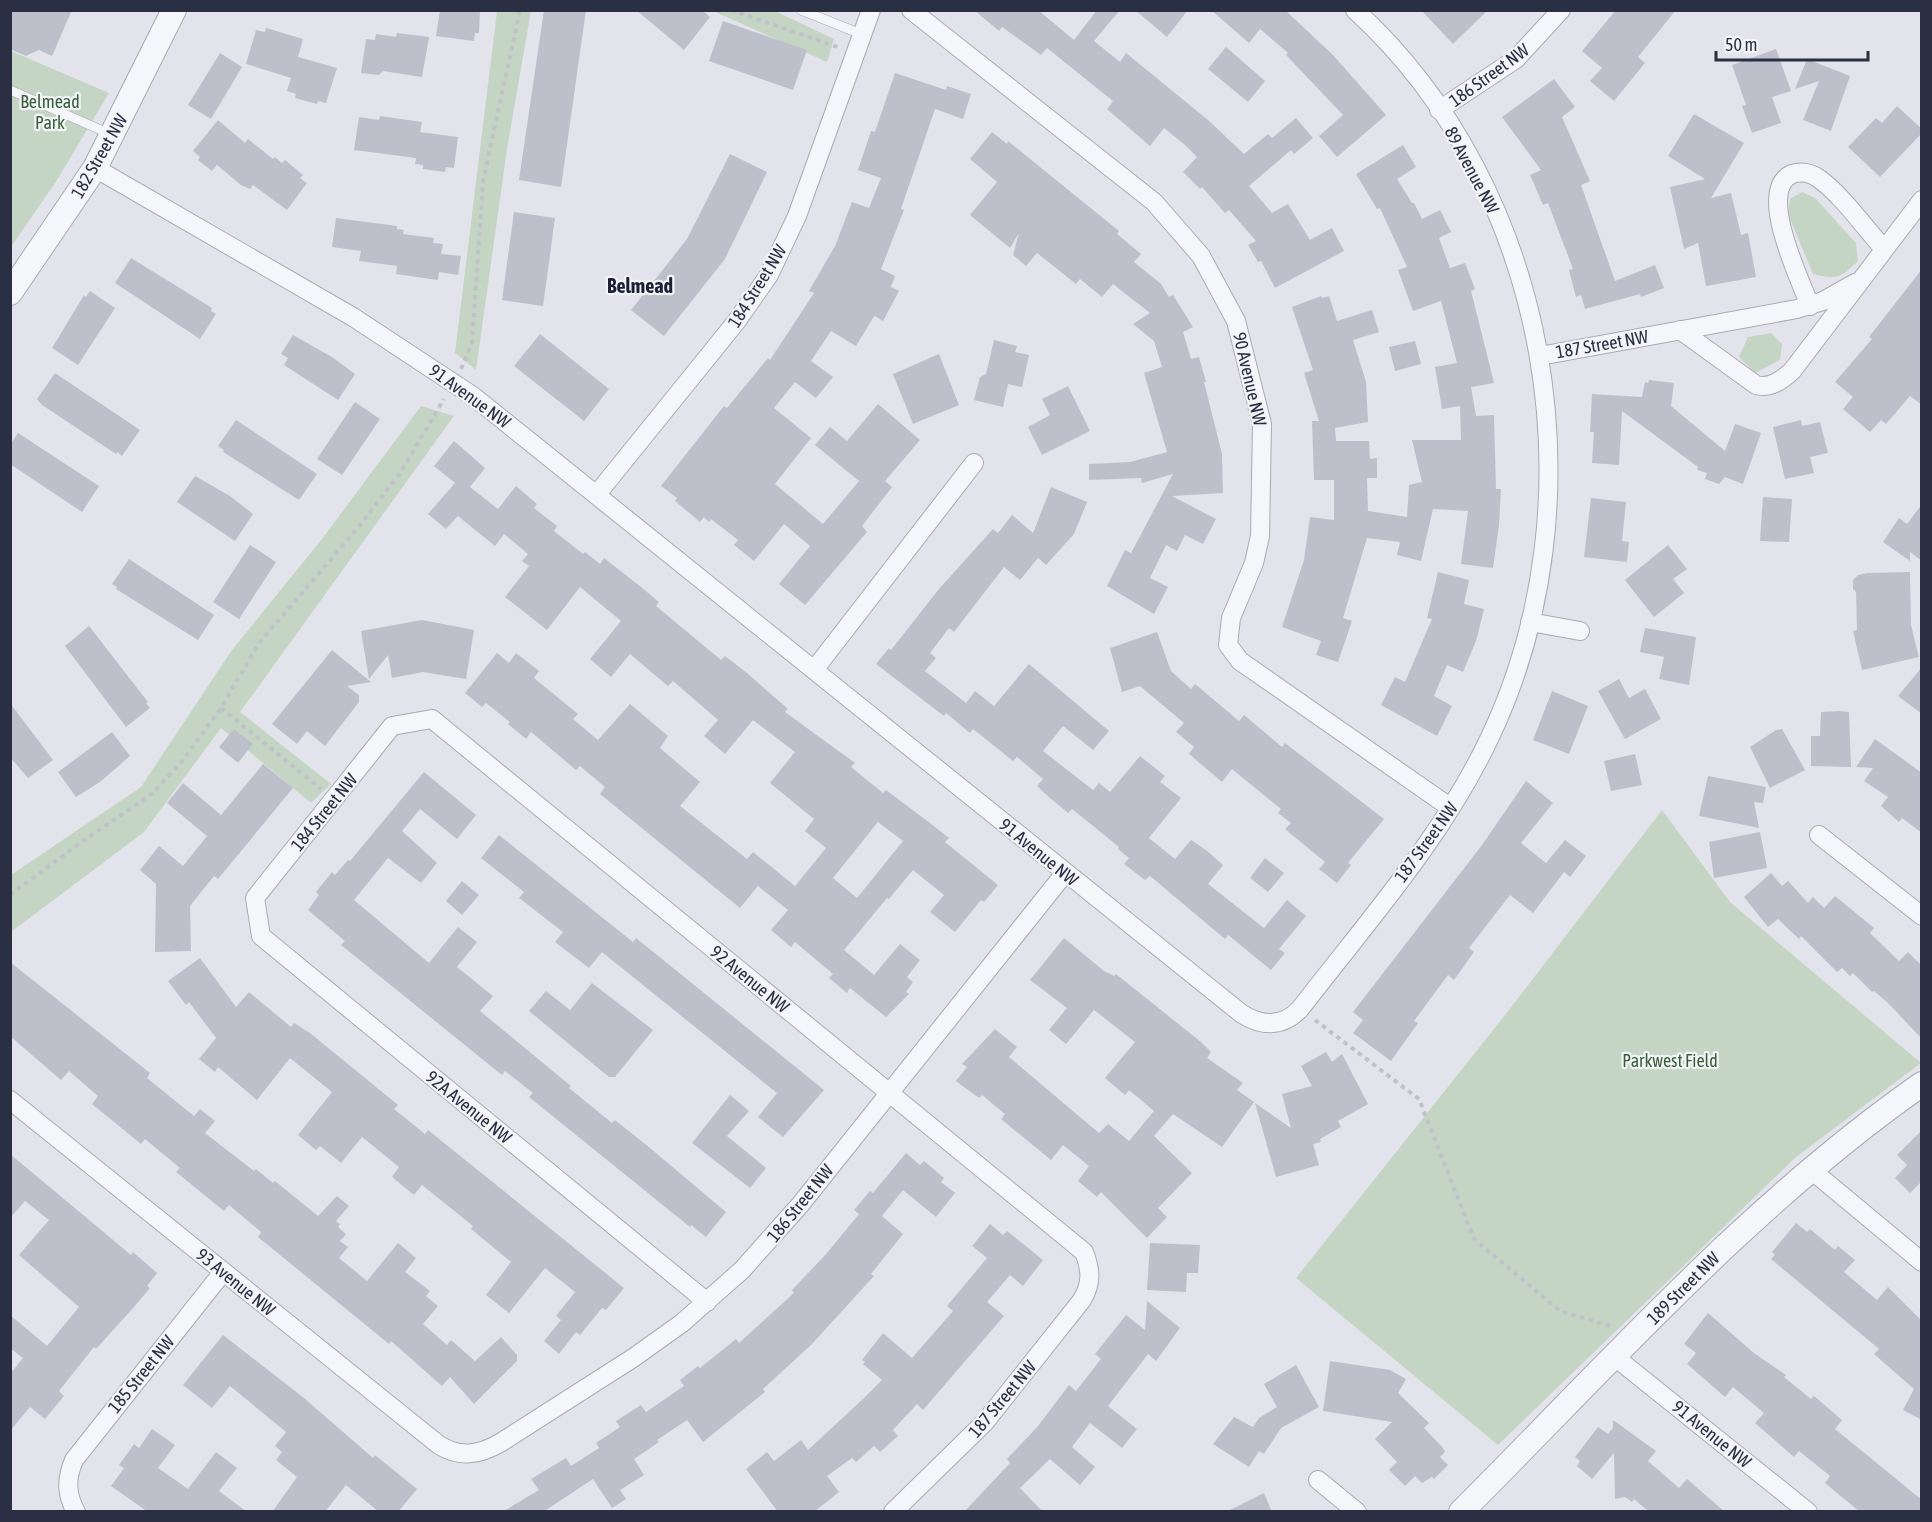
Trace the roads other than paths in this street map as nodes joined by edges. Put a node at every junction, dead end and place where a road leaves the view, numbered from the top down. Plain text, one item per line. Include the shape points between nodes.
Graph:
1 (174, 10) edge
2 (801, 10) edge
3 (871, 10) edge
4 (911, 10) edge
5 (1355, 10) edge
6 (1561, 10) edge
7 (861, 34) junction
8 (10, 90) edge
9 (1439, 110) junction
10 (112, 135) junction
11 (95, 168) junction
12 (1922, 200) edge
13 (1884, 249) junction
14 (1863, 278) junction
15 (10, 293) edge
16 (1810, 306) junction
17 (1680, 330) junction
18 (1540, 356) junction
19 (974, 463) dead end
20 (597, 494) junction
21 (1530, 622) junction
22 (1580, 631) dead end
23 (814, 670) junction
24 (392, 726) joint
25 (1451, 808) junction
26 (1819, 835) dead end
27 (1065, 873) junction
28 (255, 898) joint
29 (1922, 916) edge
30 (1269, 1024) joint
31 (1922, 1084) edge
32 (888, 1092) junction
33 (10, 1100) edge
34 (1809, 1168) junction
35 (1922, 1262) edge
36 (223, 1272) junction
37 (1090, 1272) joint
38 (707, 1302) junction
39 (1615, 1357) junction
40 (466, 1455) joint
41 (1318, 1480) dead end
42 (76, 1512) edge
43 (893, 1512) edge
44 (1357, 1512) edge
45 (1461, 1512) edge
46 (1808, 1512) edge

1 - 10 street, 182 Street NW
2 - 7 lane
3 - 7 street, 184 Street NW
4 - 25 street, 90 Avenue NW via 1154,202 1201,256 1236,321 1262,424 1260,536 1231,618 1228,645 1240,661
5 - 9 street, 89 Avenue NW via 1417,77
6 - 9 street, 186 Street NW via 1516,59
7 - 20 street, 184 Street NW via 797,216 769,275 729,331
8 - 10 lane
9 - 18 street, 89 Avenue NW via 1499,220 1519,273
10 - 11 street, 182 Street NW
11 - 15 street, 182 Street NW
11 - 20 street, 91 Avenue NW via 418,358 473,396
12 - 13 street, 187 Street NW
13 - 14 street, 187 Street NW
13 - 16 street via 1816,177 1800,173 1785,179 1776,208
14 - 16 street, 187 Street NW
14 - 17 street, 187 Street NW via 1792,371 1763,387 1748,381
16 - 17 street, 187 Street NW
17 - 18 street, 187 Street NW
18 - 21 street, 187 Street NW via 1546,393 1548,476 1544,544
19 - 23 street
20 - 23 street, 91 Avenue NW
21 - 22 street
21 - 25 street, 187 Street NW via 1504,706
23 - 27 street, 91 Avenue NW
24 - 28 street, 184 Street NW
24 - 32 street, 92 Avenue NW via 432,718
25 - 30 street, 187 Street NW via 1300,1009 1287,1021
26 - 29 street
27 - 30 street, 91 Avenue NW via 1242,1014
27 - 32 street, 186 Street NW
28 - 38 street, 92A Avenue NW via 261,936
31 - 34 street, 189 Street NW
32 - 37 street, 92 Avenue NW via 1075,1243 1084,1252
32 - 38 street, 186 Street NW via 774,1237
33 - 36 street, 93 Avenue NW
34 - 35 street
34 - 39 street, 189 Street NW
36 - 40 street, 93 Avenue NW via 439,1445
36 - 42 street, 185 Street NW via 80,1451 68,1480
37 - 43 street, 187 Street NW via 1088,1291 1013,1390
38 - 40 street, 186 Street NW via 633,1358 509,1437 489,1449
39 - 45 street, 189 Street NW
39 - 46 street, 91 Avenue NW
41 - 44 street

